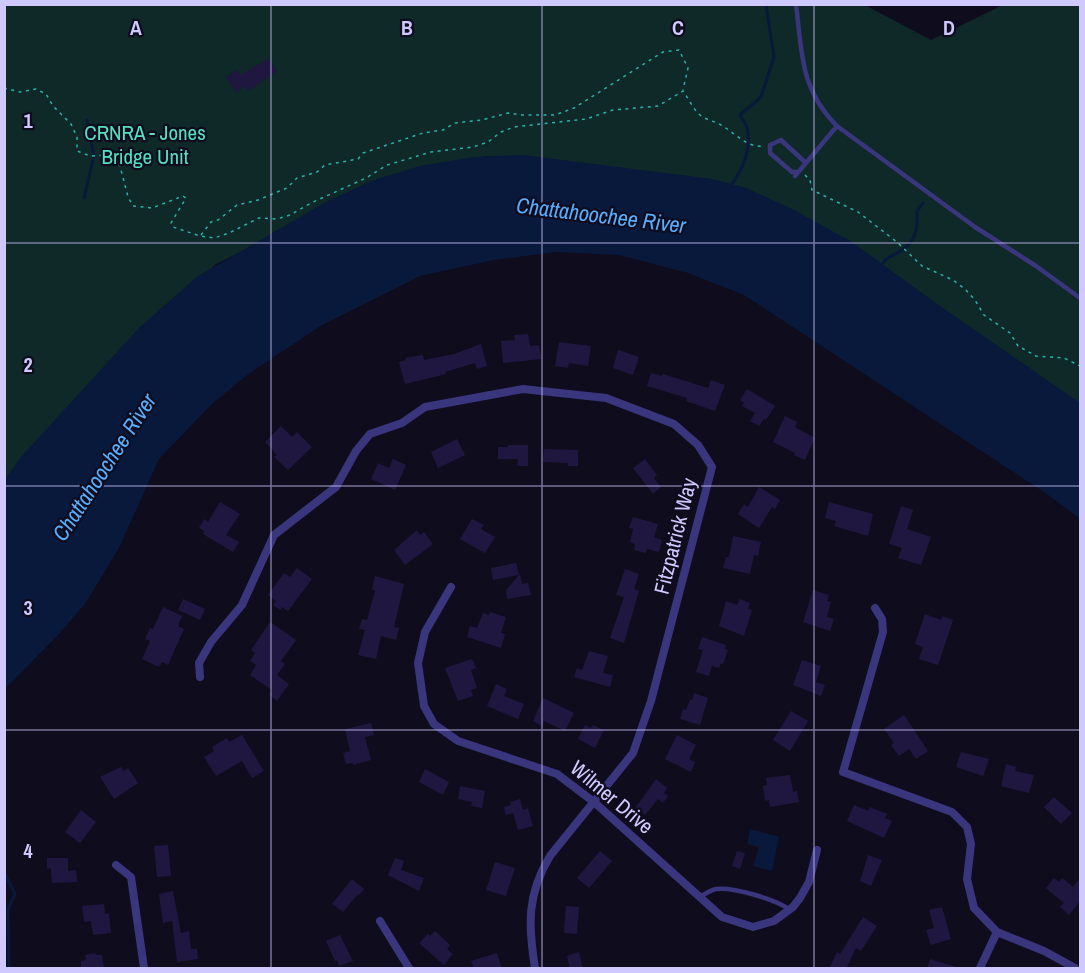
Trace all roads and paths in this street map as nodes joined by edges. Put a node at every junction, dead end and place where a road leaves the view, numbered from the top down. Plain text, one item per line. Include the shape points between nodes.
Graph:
1 (796, 4) edge
2 (4, 88) edge
3 (683, 91) junction
4 (837, 126) junction
5 (756, 147) dead end
6 (806, 163) junction
7 (798, 173) junction
8 (200, 236) junction
9 (1080, 298) edge
10 (1080, 366) edge
11 (451, 587) dead end
12 (875, 608) dead end
13 (200, 677) dead end
14 (594, 802) junction
15 (817, 850) dead end
16 (116, 865) dead end
17 (699, 898) junction
18 (789, 910) junction
19 (380, 921) dead end
20 (997, 932) junction
21 (144, 969) edge
22 (409, 969) edge
23 (534, 969) edge
24 (980, 969) edge
25 (1075, 969) edge

1 - 4 lane via 807,83 822,112
2 - 8 path via 20,92 36,89 46,94 71,124 77,137 77,151 90,156 109,155 120,166 133,206 152,208 186,198 171,223 180,231
3 - 5 path via 698,114
3 - 8 path via 658,106 514,127 473,147 431,152 387,165 290,215 259,218 214,238
3 - 8 path via 688,68 679,51 663,52 574,108 555,115 508,112 455,123 363,153 358,159 325,165 297,178 287,188 237,205 211,222
4 - 6 lane
4 - 9 lane
6 - 7 lane
6 - 7 lane via 781,140 770,145 770,153
7 - 10 path via 810,180 812,190 858,212 922,266 965,290 984,315 1010,333 1018,346 1036,356 1064,358
11 - 14 street, Wilmer Drive via 425,632 418,663 424,706 434,724 458,741 557,774
12 - 20 street via 882,619 883,632 843,771 952,812 967,828 971,844 967,879 974,908
13 - 14 street, Fitzpatrick Way via 199,663 242,605 274,535 336,487 370,434 402,423 425,407 523,389 606,398 674,424 698,445 712,467 651,701 633,753
14 - 17 street, Wilmer Drive
14 - 23 street, Fitzpatrick Way via 550,855 535,888 529,933
15 - 18 street, Wilmer Drive via 809,882
16 - 21 street via 130,877
17 - 18 lane via 715,889 734,891 766,897
17 - 18 street, Wilmer Drive via 722,917 753,927 774,921
19 - 22 street
20 - 24 street
20 - 25 street

